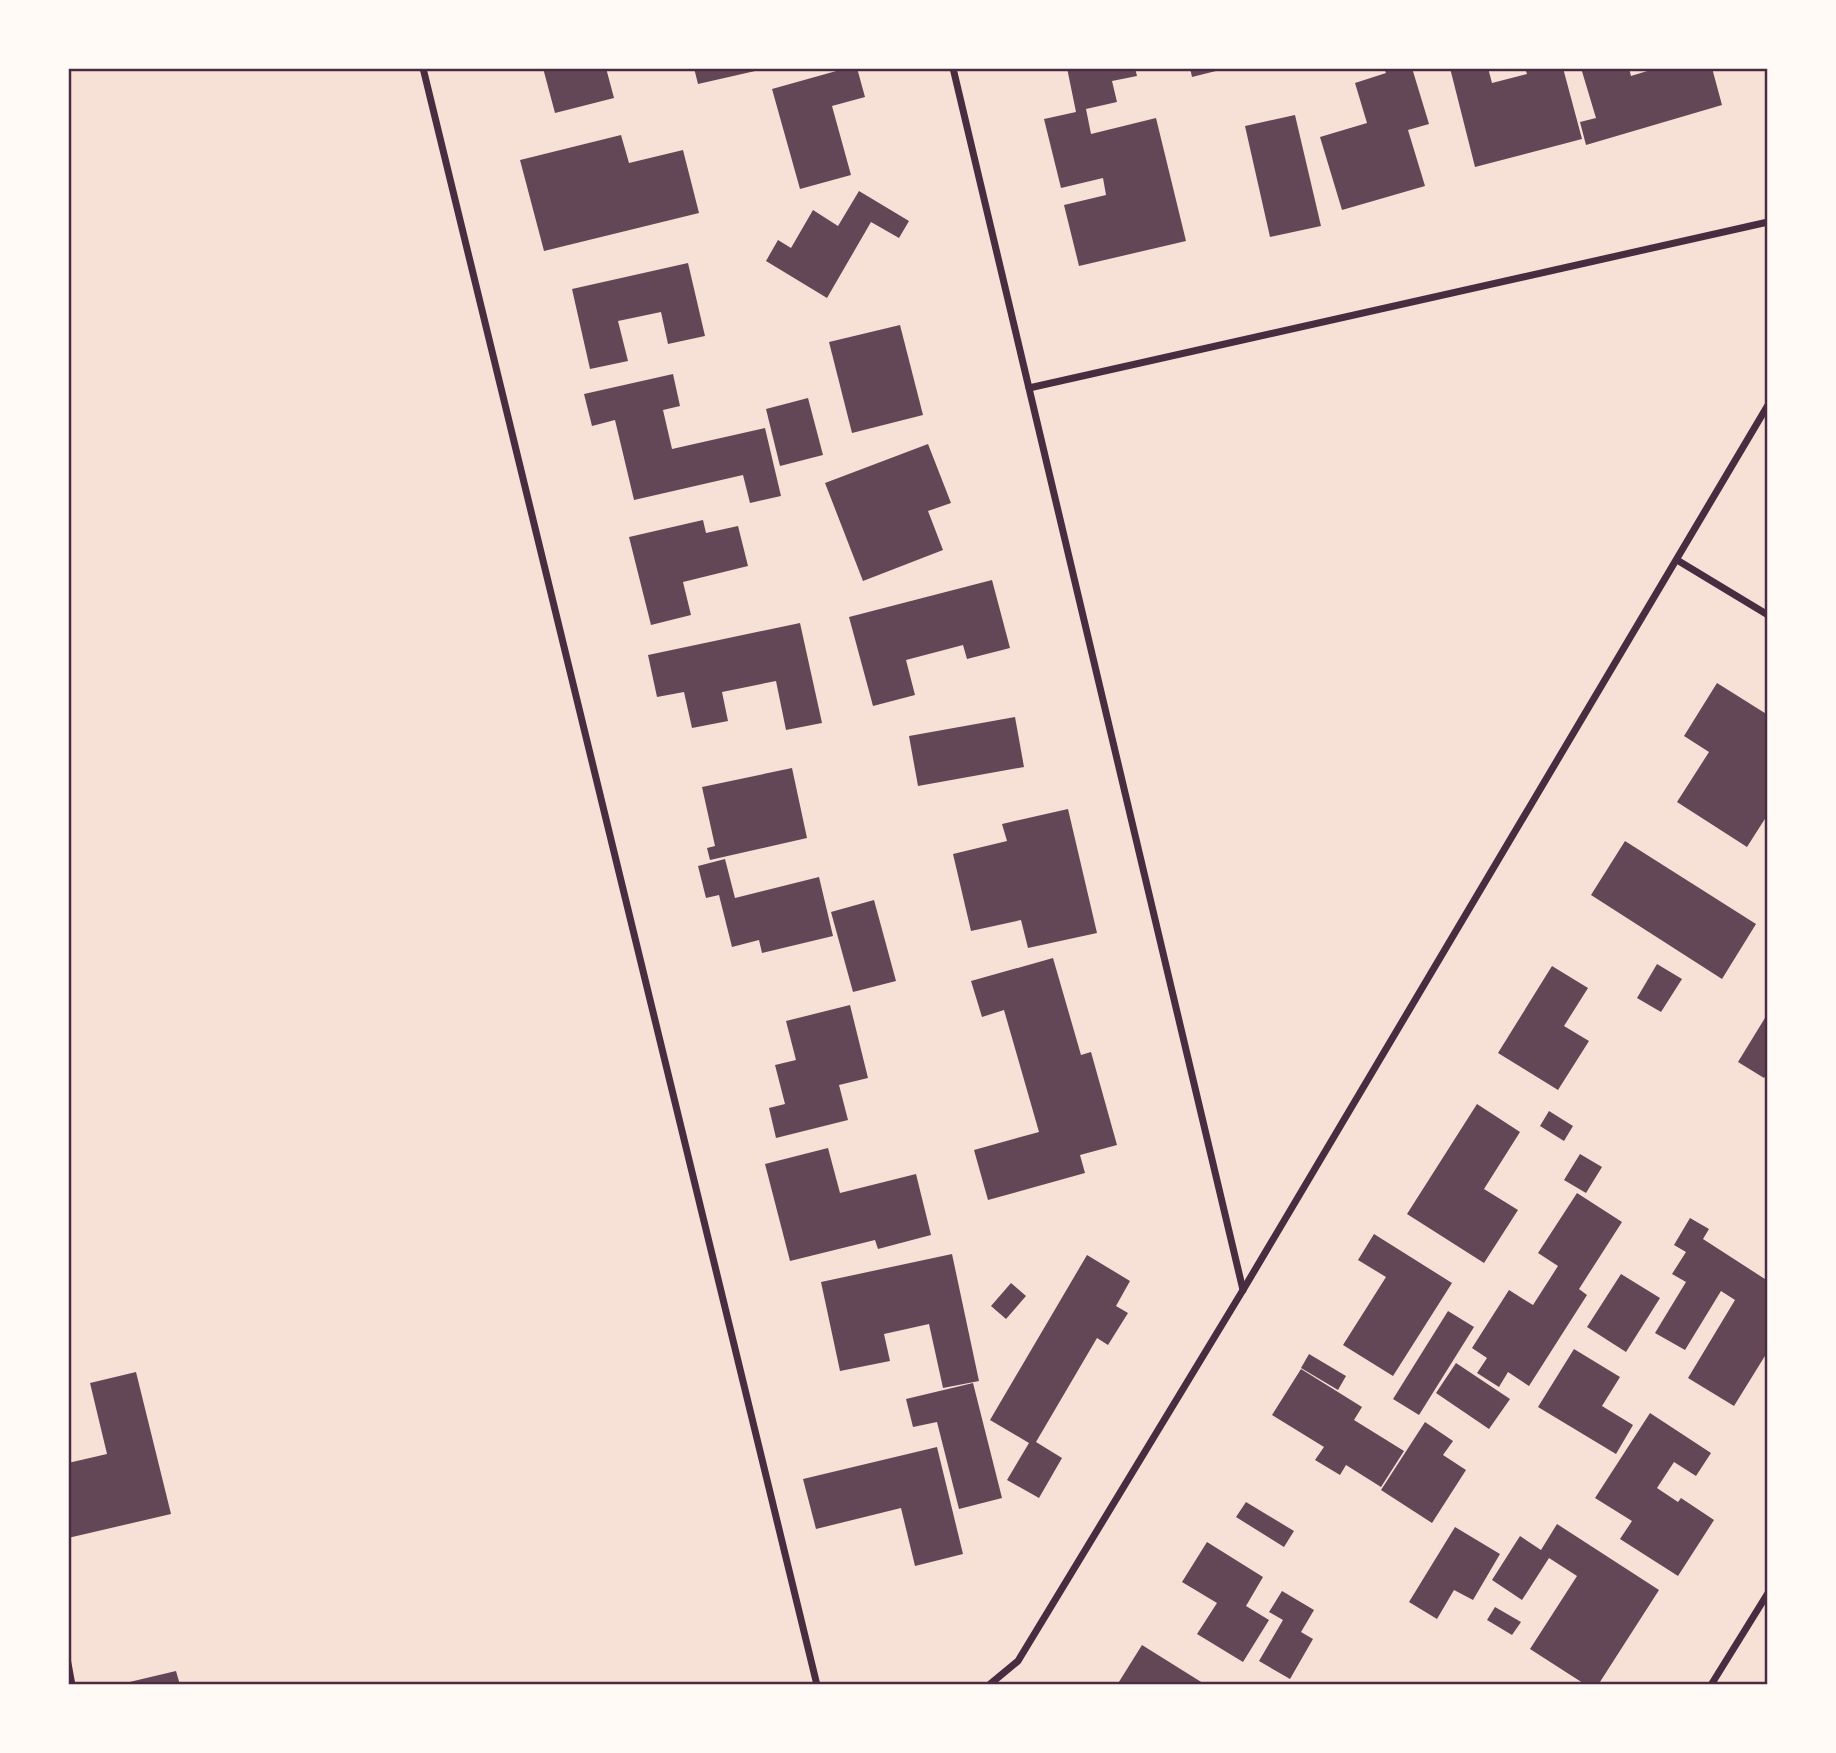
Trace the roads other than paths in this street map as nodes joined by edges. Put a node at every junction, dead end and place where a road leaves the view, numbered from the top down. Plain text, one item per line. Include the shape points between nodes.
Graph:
1 (423, 68) edge
2 (953, 68) edge
3 (1768, 222) edge
4 (1029, 388) junction
5 (1768, 405) edge
6 (1677, 560) junction
7 (1768, 615) edge
8 (1243, 1290) junction
9 (1768, 1593) edge
10 (68, 1658) edge
11 (74, 1685) edge
12 (817, 1685) edge
13 (989, 1685) edge
14 (1711, 1685) edge

1 - 12 street
2 - 4 street
3 - 4 street
4 - 8 street
5 - 6 street
6 - 7 street
6 - 8 street
8 - 13 street via 1018,1661
9 - 14 street
10 - 11 lane

